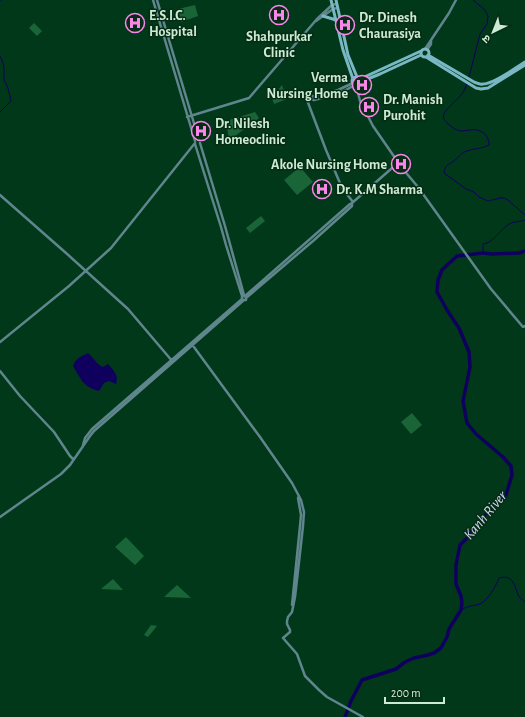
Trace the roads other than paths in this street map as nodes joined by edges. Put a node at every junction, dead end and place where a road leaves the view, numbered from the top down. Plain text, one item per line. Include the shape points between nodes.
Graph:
1 (153, 0) edge
2 (157, 0) edge
3 (331, 0) edge
4 (336, 0) edge
5 (456, 0) edge
6 (334, 7) junction
7 (324, 16) junction
8 (336, 20) junction
9 (316, 21) junction
10 (424, 52) junction
11 (427, 56) junction
12 (525, 62) edge
13 (525, 65) edge
14 (359, 79) junction
15 (354, 83) junction
16 (473, 83) junction
17 (192, 115) junction
18 (187, 116) junction
19 (199, 142) junction
20 (195, 143) junction
21 (399, 162) junction
22 (0, 196) edge
23 (353, 203) junction
24 (86, 271) junction
25 (244, 297) junction
26 (525, 326) edge
27 (0, 342) edge
28 (192, 344) junction
29 (172, 361) junction
30 (0, 370) edge
31 (73, 459) junction
32 (0, 518) edge
33 (363, 717) edge

1 - 18 street
2 - 17 street
3 - 6 main road
4 - 6 main road
5 - 10 street
6 - 7 street
6 - 8 main road
6 - 9 street
6 - 14 main road via 348,55
7 - 8 main road
7 - 9 street
8 - 15 main road
9 - 17 street via 249,98
10 - 11 main road via 424,57
10 - 11 main road via 429,52
10 - 14 main road
11 - 16 main road
12 - 16 main road via 489,83
13 - 16 main road via 488,88 476,88
14 - 15 main road
14 - 15 main road via 358,85
15 - 21 street via 370,121
15 - 23 street via 334,95 307,100 342,188
17 - 18 street
17 - 19 street
18 - 20 street
19 - 20 street via 197,140
19 - 25 street
20 - 24 street via 115,244
20 - 25 street
21 - 23 street
21 - 26 street via 500,300 523,328
22 - 24 street
23 - 25 street
24 - 27 street
24 - 29 street via 128,310
25 - 28 street
28 - 29 street
28 - 33 street via 260,437 301,500 304,526 295,596 292,612 287,621 290,632 283,638 295,651 306,676 319,690
29 - 31 street via 91,432
30 - 31 street via 54,432
31 - 32 street via 61,474

